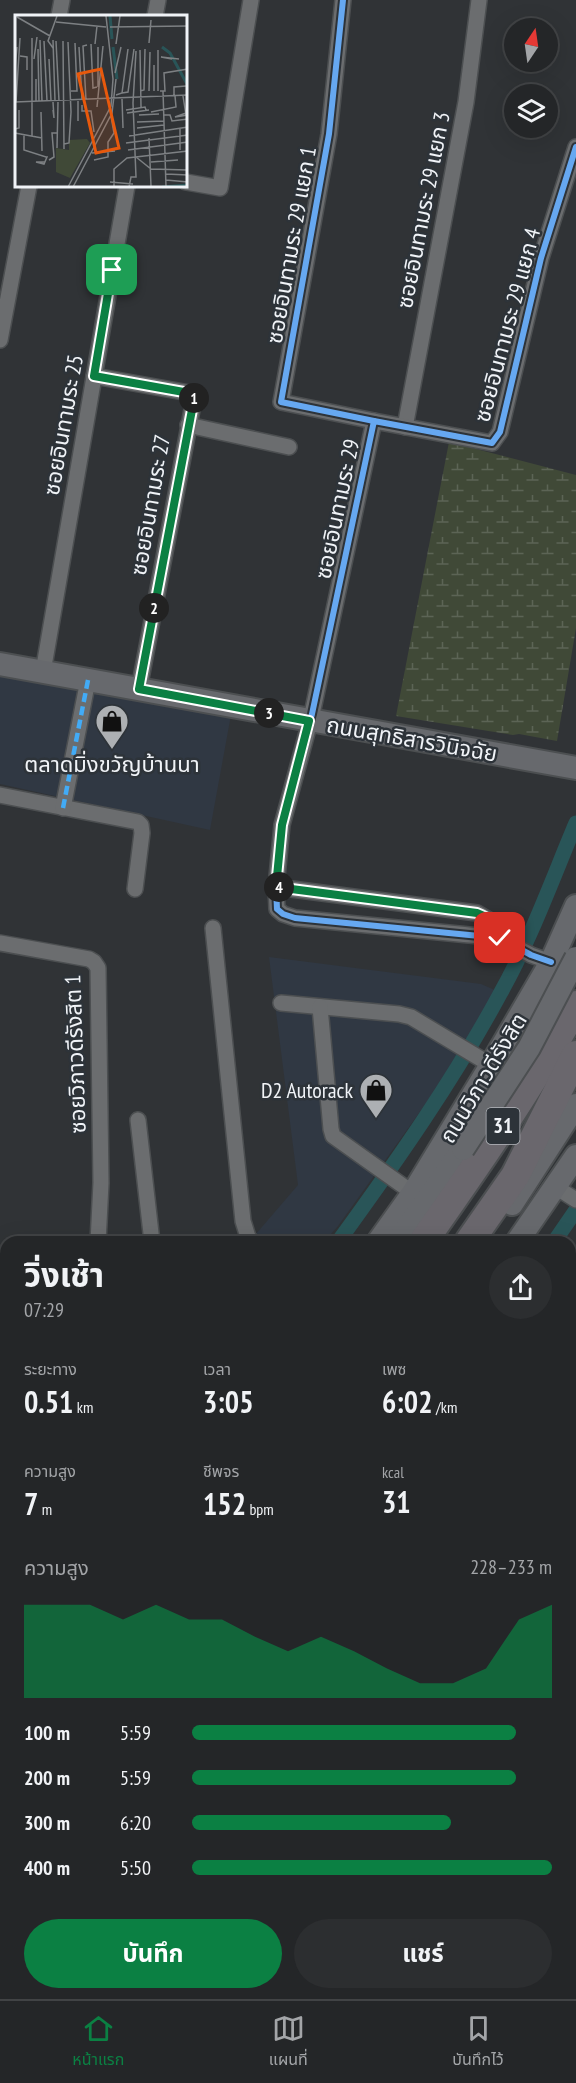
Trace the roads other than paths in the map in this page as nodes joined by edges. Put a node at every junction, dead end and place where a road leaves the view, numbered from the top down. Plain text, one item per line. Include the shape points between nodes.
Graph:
1 (62, 0) edge
2 (158, 0) edge
3 (250, 0) edge
4 (343, 0) edge
5 (479, 0) edge
6 (59, 15) edge
7 (155, 15) edge
8 (576, 147) edge
9 (188, 182) edge
10 (29, 188) edge
11 (127, 188) edge
12 (0, 339) edge
13 (94, 376) junction
14 (374, 421) junction
15 (188, 425) junction
16 (405, 427) junction
17 (492, 443) joint
18 (290, 447) dead end
19 (0, 664) edge
20 (44, 672) junction
21 (88, 680) junction
22 (139, 689) junction
23 (309, 721) junction
24 (576, 768) edge
25 (0, 795) edge
26 (63, 808) junction
27 (276, 887) junction
28 (135, 890) dead end
29 (576, 906) edge
30 (213, 928) dead end
31 (500, 938) junction
32 (0, 943) edge
33 (576, 959) edge
34 (543, 961) junction
35 (281, 1003) dead end
36 (576, 1005) edge
37 (320, 1007) junction
38 (576, 1017) edge
39 (576, 1046) edge
40 (576, 1055) edge
41 (484, 1060) junction
42 (576, 1106) edge
43 (138, 1120) dead end
44 (474, 1156) junction
45 (576, 1156) edge
46 (520, 1182) junction
47 (554, 1186) junction
48 (413, 1193) junction
49 (576, 1200) edge
50 (98, 1236) edge
51 (151, 1236) edge
52 (248, 1236) edge
53 (382, 1236) edge
54 (402, 1236) edge
55 (427, 1236) edge
56 (432, 1236) edge
57 (450, 1236) edge
58 (474, 1236) edge
59 (488, 1236) edge
60 (521, 1236) edge

1 - 6 street
2 - 7 street
3 - 9 street via 220,188
4 - 14 street, ซอยอินทามระ 29 แยก 1 via 329,134 281,402
5 - 16 street, ซอยอินทามระ 29 แยก 3 via 466,102
8 - 17 street, ซอยอินทามระ 29 แยก 4 via 542,258 500,432
10 - 12 street
11 - 13 street, ซอยอินทามระ 25
13 - 15 street, ซอยอินทามระ 27 via 195,394
13 - 20 street, ซอยอินทามระ 25
14 - 16 street, ซอยอินทามระ 29
14 - 23 street, ซอยอินทามระ 29
15 - 18 street
15 - 22 street, ซอยอินทามระ 27
16 - 17 street, ซอยอินทามระ 29
19 - 20 main road, ถนนสุทธิสารวินิจฉัย
20 - 21 main road, ถนนสุทธิสารวินิจฉัย
21 - 22 main road, ถนนสุทธิสารวินิจฉัย
21 - 26 street
22 - 23 main road, ถนนสุทธิสารวินิจฉัย
23 - 24 main road, ถนนสุทธิสารวินิจฉัย
23 - 27 street, ซอยอินทามระ 29 via 282,825
25 - 26 street
26 - 28 street via 141,825
27 - 31 street via 477,913 494,923
27 - 31 street via 277,909 296,918
29 - 34 main road, ถนนวิภาวดีรังสิต / 31
30 - 52 street
31 - 34 street
32 - 50 street, ซอยวิภาวดีรังสิต 1 via 89,959 98,968
33 - 34 main road
33 - 44 main road, 31, bridge
34 - 41 main road, ถนนวิภาวดีรังสิต / 31
35 - 37 street
36 - 55 highway, 31 via 542,1067
37 - 41 street via 411,1017
37 - 48 street via 333,1136
38 - 44 highway, ถนนวิภาวดีรังสิต / 31 via 551,1062
39 - 57 highway, 31 via 499,1169
40 - 46 highway, 31
41 - 48 main road, ถนนวิภาวดีรังสิต / 31
42 - 46 main road, 31
43 - 51 street
44 - 54 main road, 31
44 - 56 highway, ถนนวิภาวดีรังสิต / 31
45 - 47 main road
46 - 58 highway, 31
46 - 59 main road, 31
47 - 49 street
47 - 60 main road
48 - 53 main road, ถนนวิภาวดีรังสิต / 31

